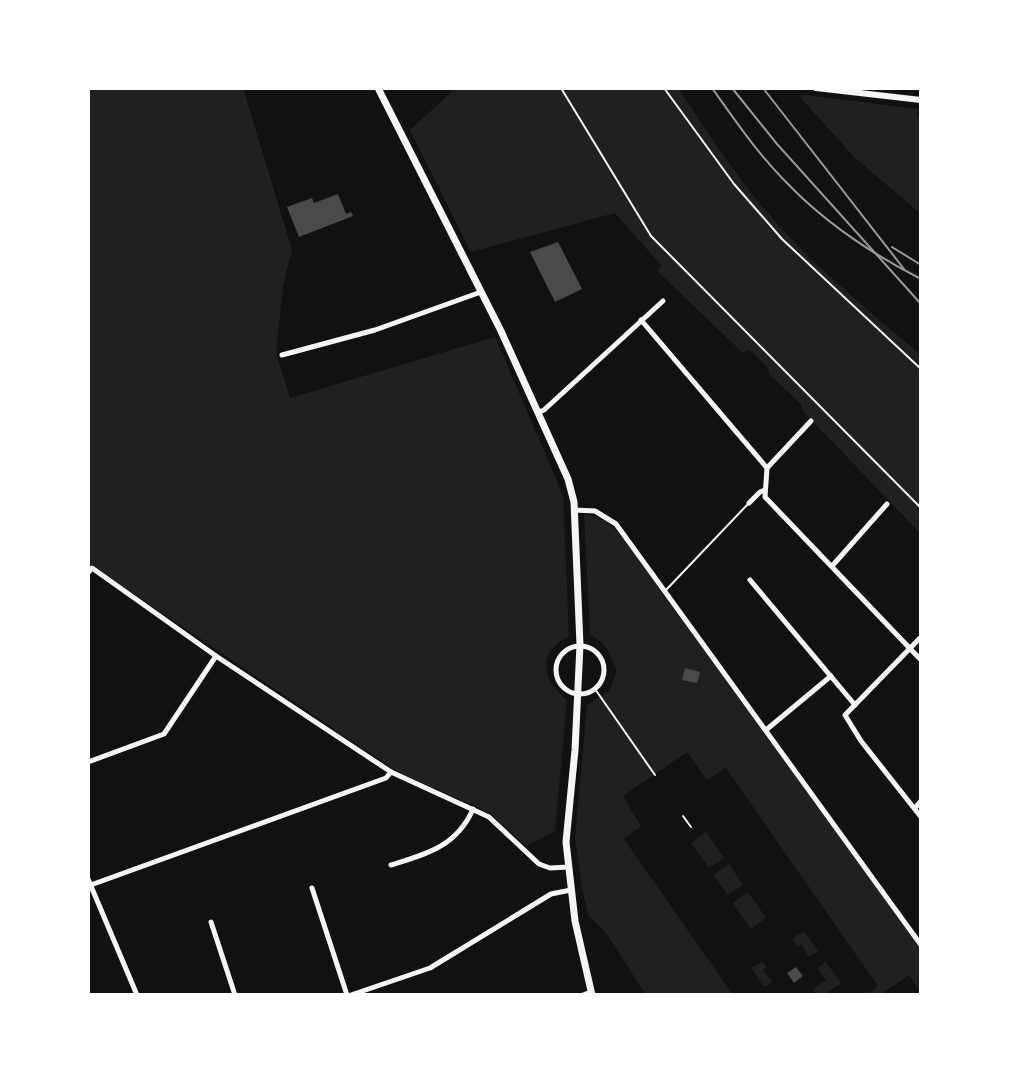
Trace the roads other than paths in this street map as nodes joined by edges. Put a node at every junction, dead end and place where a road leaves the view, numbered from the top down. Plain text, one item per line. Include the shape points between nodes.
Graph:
1 (378, 88) edge
2 (816, 88) edge
3 (876, 91) edge
4 (921, 100) edge
5 (481, 292) junction
6 (663, 301) dead end
7 (641, 320) junction
8 (282, 355) dead end
9 (539, 412) junction
10 (811, 421) dead end
11 (767, 468) junction
12 (765, 490) junction
13 (749, 503) joint
14 (887, 504) dead end
15 (574, 510) junction
16 (833, 565) junction
17 (89, 569) edge
18 (750, 580) dead end
19 (665, 591) junction
20 (921, 637) edge
21 (580, 645) junction
22 (911, 649) junction
23 (216, 656) junction
24 (921, 660) edge
25 (831, 676) junction
26 (595, 689) junction
27 (578, 694) junction
28 (855, 705) junction
29 (766, 730) junction
30 (88, 762) edge
31 (391, 772) junction
32 (655, 775) dead end
33 (921, 801) edge
34 (915, 808) junction
35 (473, 809) junction
36 (921, 817) edge
37 (391, 865) dead end
38 (569, 867) junction
39 (88, 879) edge
40 (90, 886) edge
41 (312, 888) dead end
42 (571, 890) junction
43 (211, 922) dead end
44 (921, 945) edge
45 (589, 994) edge
46 (137, 995) edge
47 (235, 995) edge
48 (349, 995) edge

1 - 5 main road
2 - 3 street
3 - 4 street
5 - 8 street via 391,325
5 - 9 main road
6 - 7 street
7 - 9 street
7 - 11 street
9 - 15 main road via 568,479
10 - 11 street
11 - 12 street
12 - 13 street
12 - 16 street via 765,497
13 - 19 lane
14 - 16 street
15 - 19 street via 595,511 616,524
15 - 21 main road
16 - 22 street
17 - 23 street
18 - 25 street
19 - 29 street
20 - 22 street
21 - 26 street via 594,649 603,660 605,674
21 - 27 main road
21 - 27 street via 562,653 556,666 562,686
22 - 24 street
22 - 28 street
23 - 30 street via 164,734
23 - 31 street
25 - 28 street
25 - 29 street
26 - 27 street
26 - 32 lane
27 - 38 main road
28 - 34 street via 845,715 851,727
29 - 44 street
31 - 35 street
31 - 40 street
33 - 34 street
34 - 36 street
35 - 37 street via 452,840
35 - 38 street via 501,827 539,864
38 - 42 main road
39 - 40 street
40 - 46 street
41 - 48 street
42 - 45 main road
42 - 48 street via 551,894 430,968
43 - 47 street

